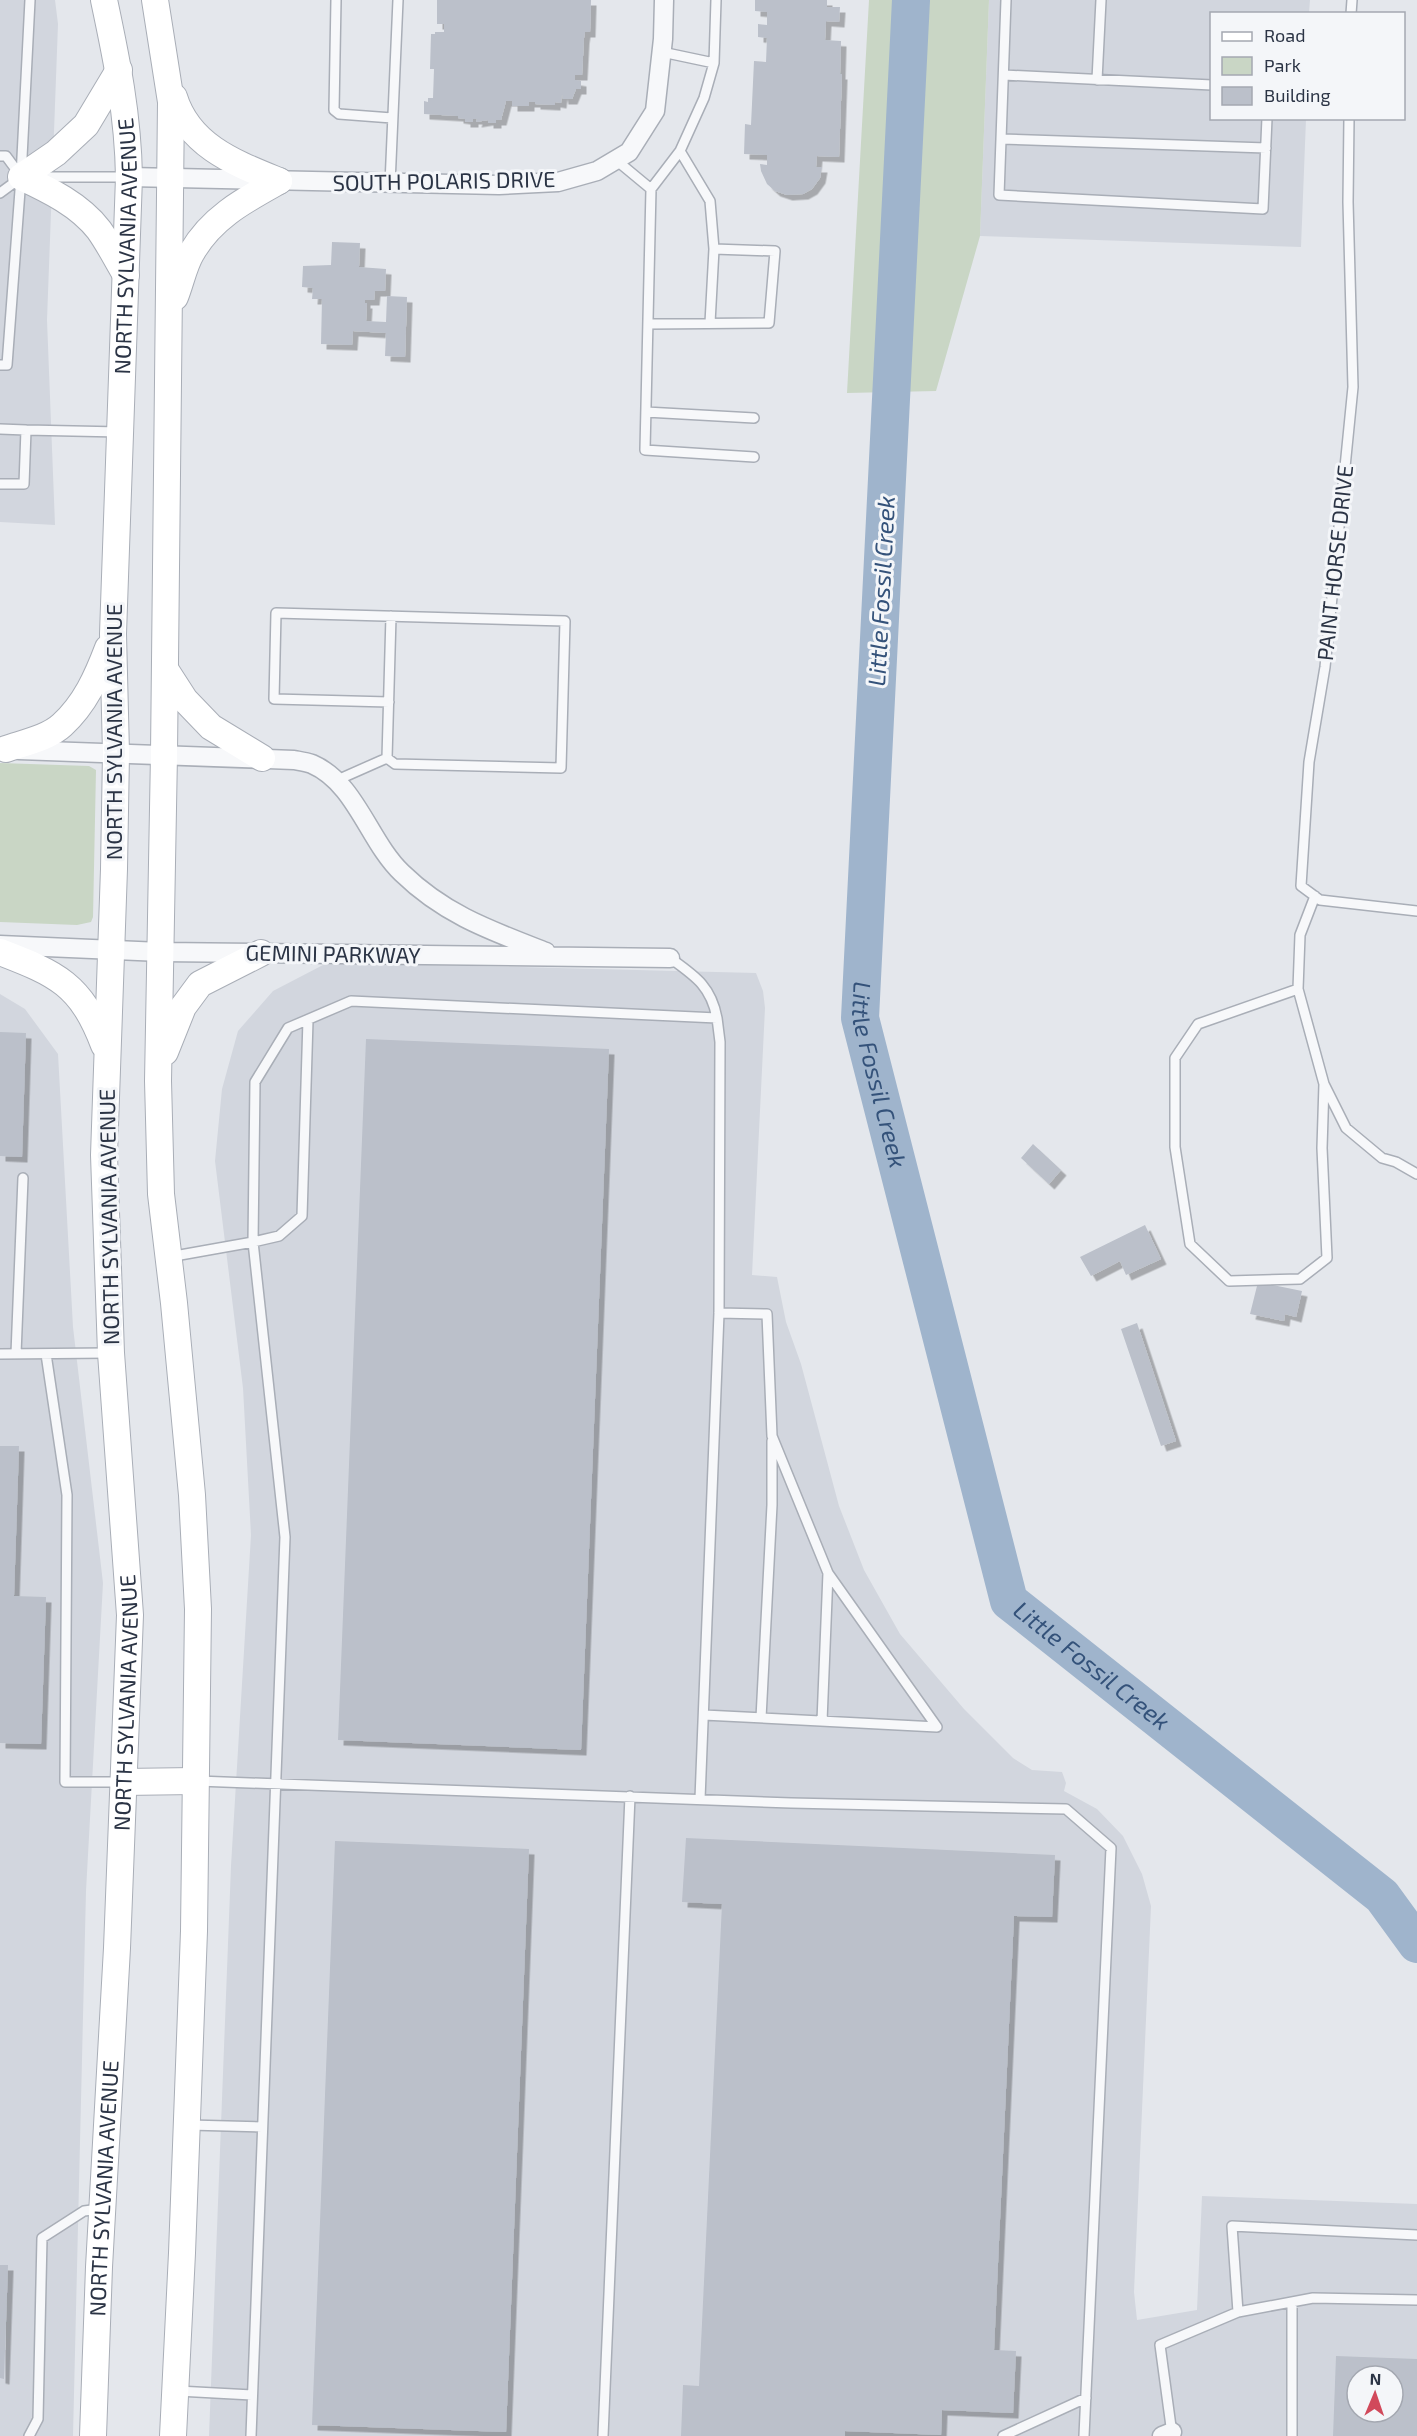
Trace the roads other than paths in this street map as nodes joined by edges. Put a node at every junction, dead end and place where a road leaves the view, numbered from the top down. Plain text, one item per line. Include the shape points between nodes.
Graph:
1 (30, 0) edge
2 (105, 0) edge
3 (155, 0) edge
4 (336, 0) edge
5 (398, 0) edge
6 (664, 0) edge
7 (716, 0) edge
8 (1006, 0) edge
9 (1101, 0) edge
10 (662, 52) junction
11 (714, 63) junction
12 (119, 70) junction
13 (166, 73) junction
14 (1004, 75) junction
15 (1097, 80) junction
16 (1210, 85) edge
17 (392, 118) junction
18 (1268, 120) edge
19 (1349, 120) edge
20 (1001, 138) junction
21 (1266, 148) junction
22 (680, 151) junction
23 (0, 156) edge
24 (616, 160) junction
25 (21, 177) junction
26 (129, 177) junction
27 (171, 178) junction
28 (279, 181) junction
29 (390, 184) junction
30 (651, 189) junction
31 (0, 193) edge
32 (714, 249) junction
33 (126, 275) junction
34 (169, 314) junction
35 (711, 323) junction
36 (648, 324) junction
37 (0, 365) edge
38 (646, 412) junction
39 (754, 418) dead end
40 (0, 429) edge
41 (26, 430) junction
42 (120, 432) junction
43 (754, 457) dead end
44 (0, 484) edge
45 (391, 616) junction
46 (113, 634) junction
47 (165, 669) junction
48 (389, 702) junction
49 (3, 749) edge
50 (116, 753) junction
51 (164, 754) junction
52 (262, 758) junction
53 (387, 758) junction
54 (335, 781) junction
55 (1315, 896) junction
56 (1417, 911) edge
57 (0, 945) edge
58 (110, 950) junction
59 (0, 952) edge
60 (161, 952) junction
61 (261, 953) junction
62 (556, 956) junction
63 (670, 958) joint
64 (1298, 989) junction
65 (717, 1018) junction
66 (308, 1020) junction
67 (108, 1057) junction
68 (158, 1081) junction
69 (1324, 1084) junction
70 (1417, 1174) edge
71 (23, 1178) dead end
72 (253, 1242) junction
73 (169, 1257) junction
74 (719, 1313) junction
75 (111, 1353) junction
76 (0, 1354) edge
77 (16, 1354) junction
78 (46, 1354) junction
79 (772, 1436) junction
80 (828, 1573) junction
81 (704, 1715) junction
82 (761, 1718) junction
83 (822, 1720) junction
84 (195, 1781) junction
85 (123, 1782) junction
86 (276, 1784) junction
87 (630, 1796) junction
88 (700, 1799) junction
89 (187, 2125) junction
90 (262, 2127) junction
91 (102, 2209) junction
92 (1417, 2235) edge
93 (1417, 2300) edge
94 (1292, 2302) junction
95 (1238, 2312) junction
96 (175, 2391) junction
97 (252, 2395) junction
98 (1086, 2398) junction
99 (1169, 2435) edge
100 (29, 2436) edge
101 (93, 2436) edge
102 (173, 2436) edge
103 (251, 2436) edge
104 (603, 2436) edge
105 (1003, 2436) edge
106 (1084, 2436) edge
107 (1292, 2436) edge

1 - 25 lane
2 - 12 main road, NORTH SYLVANIA AVENUE
3 - 13 main road, NORTH SYLVANIA AVENUE
4 - 17 lane via 334,110 339,114
5 - 17 lane
6 - 10 street, SOUTH POLARIS DRIVE
7 - 11 lane
8 - 14 lane
9 - 15 lane
10 - 11 lane
10 - 24 street, SOUTH POLARIS DRIVE via 655,111 629,152
11 - 22 lane via 704,98
12 - 25 main road via 86,125 56,153
12 - 26 main road, NORTH SYLVANIA AVENUE via 128,130
13 - 27 main road, NORTH SYLVANIA AVENUE via 171,102
13 - 28 main road via 178,110 194,134 225,158
14 - 15 lane
14 - 20 lane
15 - 16 lane
17 - 29 lane
18 - 21 lane
19 - 55 lane, PAINT HORSE DRIVE via 1353,387 1325,667 1309,762 1302,886
20 - 21 lane
20 - 21 lane via 999,195 1263,208
22 - 30 lane
22 - 32 lane via 710,201
23 - 25 lane via 6,156
24 - 29 street, SOUTH POLARIS DRIVE via 597,171 558,182
24 - 30 lane
25 - 26 lane
25 - 31 lane
25 - 33 main road via 78,209 99,230
25 - 37 lane via 7,365
26 - 27 street, SOUTH POLARIS DRIVE
26 - 33 main road, NORTH SYLVANIA AVENUE
27 - 28 street, SOUTH POLARIS DRIVE
27 - 34 main road, NORTH SYLVANIA AVENUE
28 - 29 street, SOUTH POLARIS DRIVE
28 - 34 main road via 240,202 216,221 192,253
30 - 36 lane
32 - 35 lane
32 - 35 lane via 776,251 769,323
33 - 42 main road, NORTH SYLVANIA AVENUE
34 - 47 main road, NORTH SYLVANIA AVENUE
35 - 36 lane
36 - 38 lane
38 - 39 lane
38 - 43 lane via 645,450
40 - 41 lane
41 - 42 lane
41 - 44 lane via 24,484
42 - 46 main road, NORTH SYLVANIA AVENUE
45 - 48 lane
45 - 48 lane via 276,613 274,699
45 - 53 lane via 565,621 561,768 395,764
46 - 49 main road via 94,685 62,725
46 - 50 main road, NORTH SYLVANIA AVENUE
47 - 51 main road, NORTH SYLVANIA AVENUE
47 - 52 main road via 185,700 211,727
48 - 53 lane
49 - 50 street, GEMINI PARKWAY
50 - 51 street, GEMINI PARKWAY
50 - 58 main road, NORTH SYLVANIA AVENUE
51 - 52 street, GEMINI PARKWAY
51 - 60 main road, NORTH SYLVANIA AVENUE
52 - 54 street, GEMINI PARKWAY via 312,764
53 - 54 lane
54 - 62 street, GEMINI PARKWAY via 400,872 429,897 466,920
55 - 56 lane via 1320,900
55 - 64 lane via 1300,935
57 - 58 street, GEMINI PARKWAY
58 - 60 street, GEMINI PARKWAY
58 - 67 main road, NORTH SYLVANIA AVENUE
59 - 67 main road via 46,969 69,986 94,1019
60 - 61 street, GEMINI PARKWAY
60 - 68 main road, NORTH SYLVANIA AVENUE
61 - 62 street, GEMINI PARKWAY
61 - 68 main road via 200,984 183,1007 168,1041
62 - 63 street, GEMINI PARKWAY
63 - 65 lane via 699,979 715,1005
64 - 69 lane
64 - 69 lane via 1198,1024 1175,1058 1175,1147 1190,1244 1229,1281 1300,1279 1327,1257 1322,1148
65 - 66 lane via 351,1001
65 - 74 lane
66 - 72 lane via 288,1028 255,1082
66 - 72 lane via 302,1216 279,1236
67 - 75 main road, NORTH SYLVANIA AVENUE via 104,1155
68 - 73 main road, NORTH SYLVANIA AVENUE via 161,1194
69 - 70 lane via 1346,1128 1382,1158
71 - 77 lane
72 - 73 lane
72 - 86 lane via 285,1537
73 - 84 main road, NORTH SYLVANIA AVENUE via 198,1609
74 - 79 lane via 767,1314
74 - 81 lane
75 - 78 lane
75 - 85 main road, NORTH SYLVANIA AVENUE via 130,1615
76 - 77 lane
77 - 78 lane
78 - 85 lane via 67,1495 65,1782
79 - 80 lane
79 - 82 lane
80 - 83 lane
80 - 83 lane via 937,1727
81 - 82 lane
81 - 88 lane
82 - 83 lane
84 - 85 main road
84 - 86 lane
84 - 89 main road, NORTH SYLVANIA AVENUE
85 - 91 main road, NORTH SYLVANIA AVENUE
86 - 87 lane
86 - 90 lane
87 - 88 lane
87 - 104 lane
88 - 98 lane via 1066,1809 1111,1848
89 - 90 lane
89 - 96 main road, NORTH SYLVANIA AVENUE
90 - 97 lane
91 - 100 lane via 84,2211 42,2238 38,2419
91 - 101 main road, NORTH SYLVANIA AVENUE
92 - 95 lane via 1232,2226
93 - 94 lane via 1312,2298
94 - 95 lane
94 - 107 lane
95 - 99 lane via 1160,2345
96 - 97 lane
96 - 102 main road, NORTH SYLVANIA AVENUE
97 - 103 lane
98 - 105 lane
98 - 106 lane

